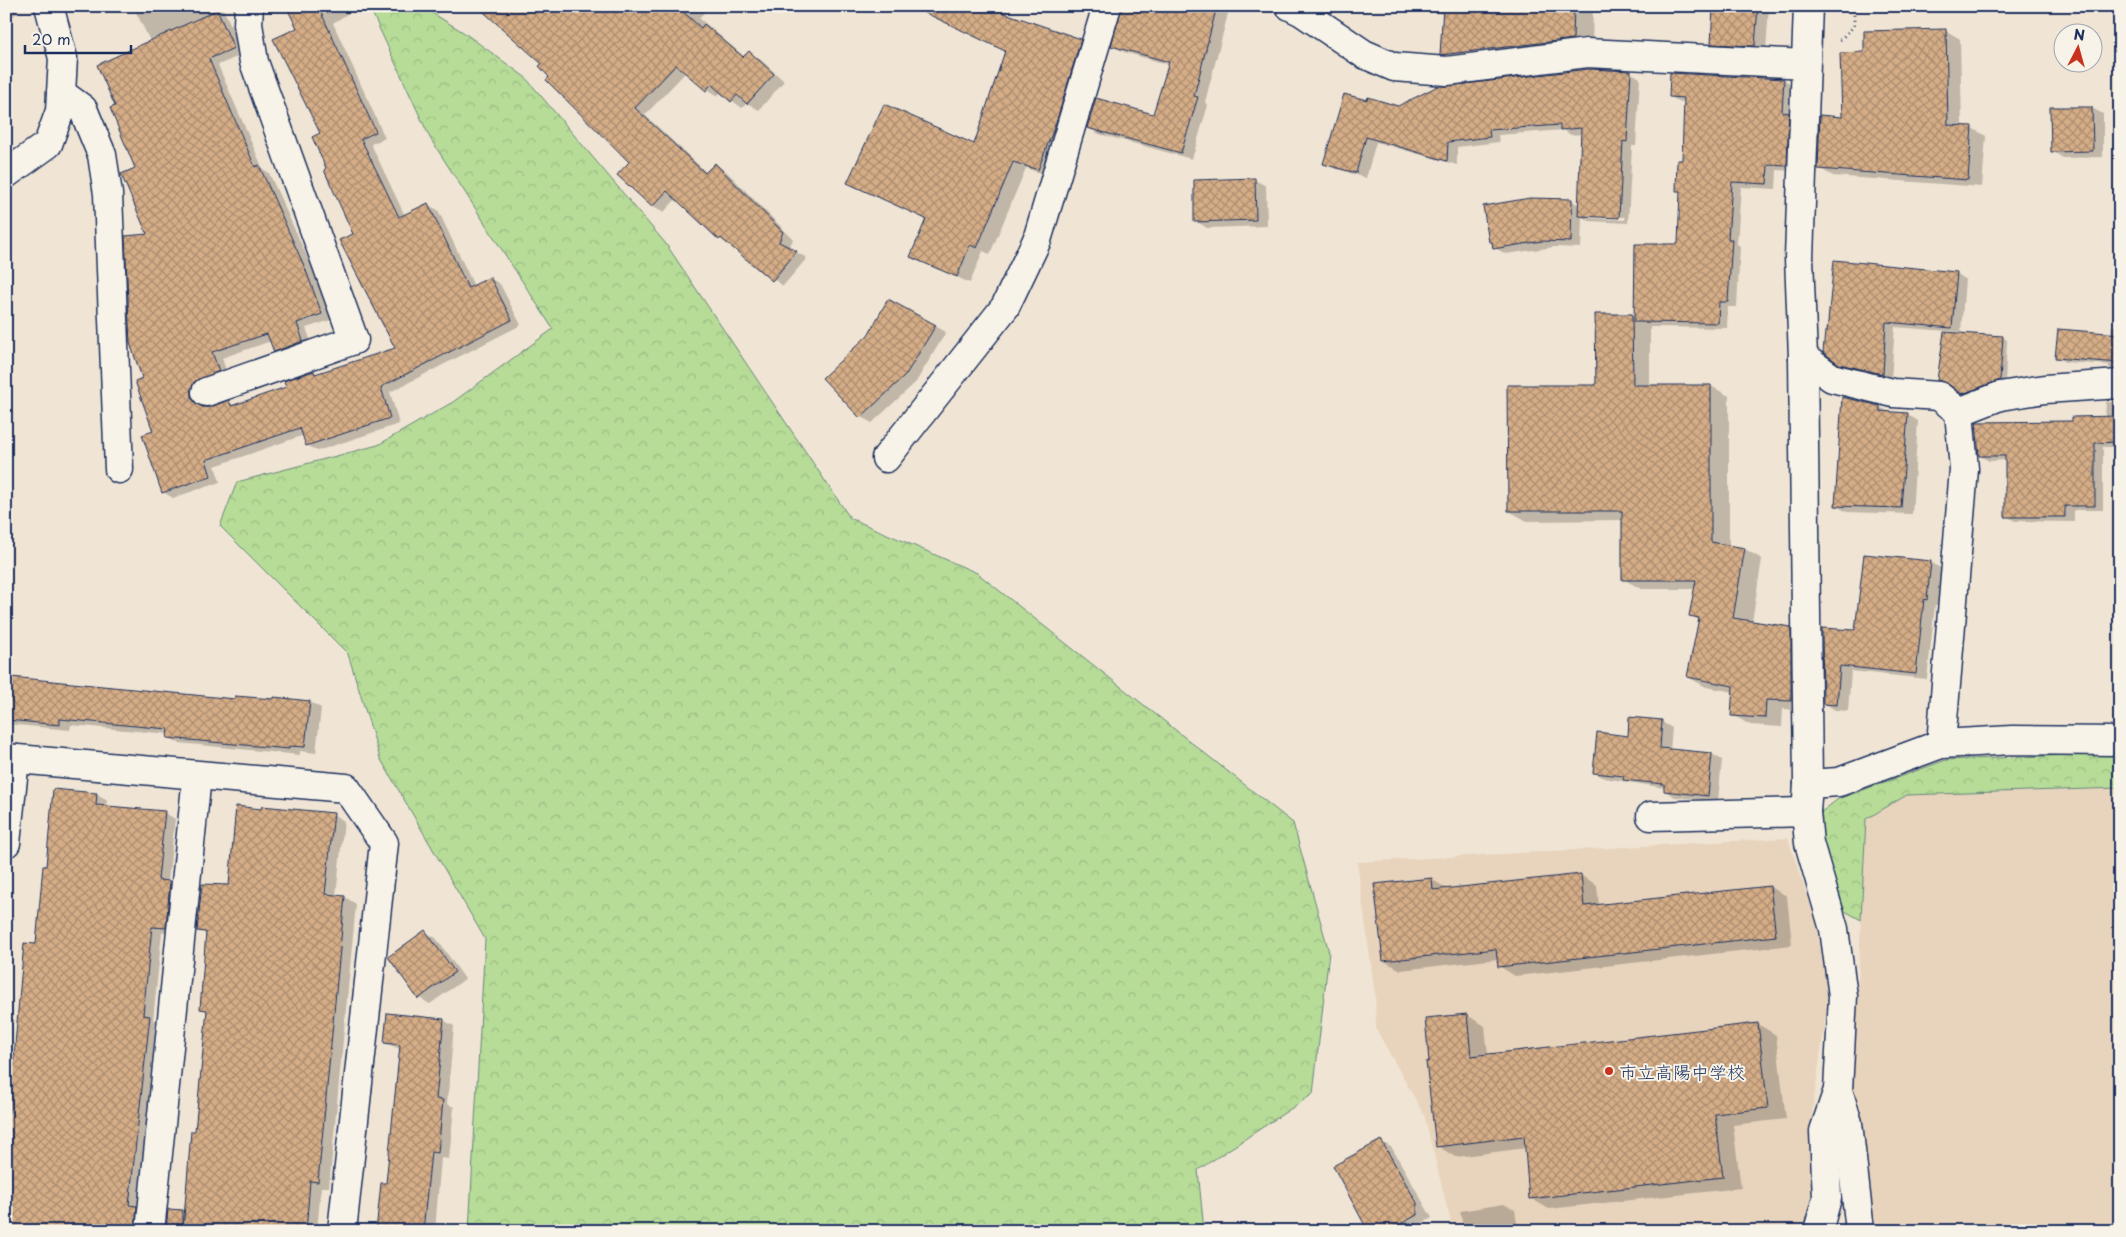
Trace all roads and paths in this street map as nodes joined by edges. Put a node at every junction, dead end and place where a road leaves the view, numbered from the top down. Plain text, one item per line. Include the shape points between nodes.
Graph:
1 (49, 6) edge
2 (250, 6) edge
3 (1107, 6) edge
4 (1290, 6) edge
5 (1808, 6) edge
6 (1854, 6) edge
7 (1854, 26) dead end
8 (1805, 64) junction
9 (61, 93) junction
10 (6, 174) edge
11 (1804, 357) junction
12 (2120, 384) edge
13 (206, 392) dead end
14 (1959, 412) junction
15 (886, 458) dead end
16 (119, 469) dead end
17 (2120, 741) edge
18 (1941, 744) junction
19 (11, 759) edge
20 (197, 776) junction
21 (1808, 784) junction
22 (1806, 812) junction
23 (1651, 816) dead end
24 (6, 843) edge
25 (1838, 1090) junction
26 (150, 1231) edge
27 (342, 1231) edge
28 (1818, 1231) edge
29 (1860, 1231) edge

1 - 9 street via 63,58
2 - 13 street via 248,24 254,62 354,340
3 - 15 street via 1037,240 1009,299
4 - 8 street via 1364,54 1394,68 1447,71 1587,54
5 - 8 street
6 - 7 path
8 - 11 street via 1799,258
9 - 10 street via 60,111 48,144
9 - 16 street via 82,110 102,155 108,194
11 - 14 street via 1832,378 1893,393 1939,396
11 - 21 street
12 - 14 street via 2000,396
14 - 18 street via 1964,469
17 - 18 street via 2012,740
18 - 21 street via 1839,782
19 - 20 street
19 - 24 street
20 - 26 street
20 - 27 street via 346,788 384,843
21 - 22 street
22 - 23 street
22 - 25 street via 1809,843 1834,930 1842,996
25 - 28 street via 1824,1131 1827,1198
25 - 29 street via 1848,1123

